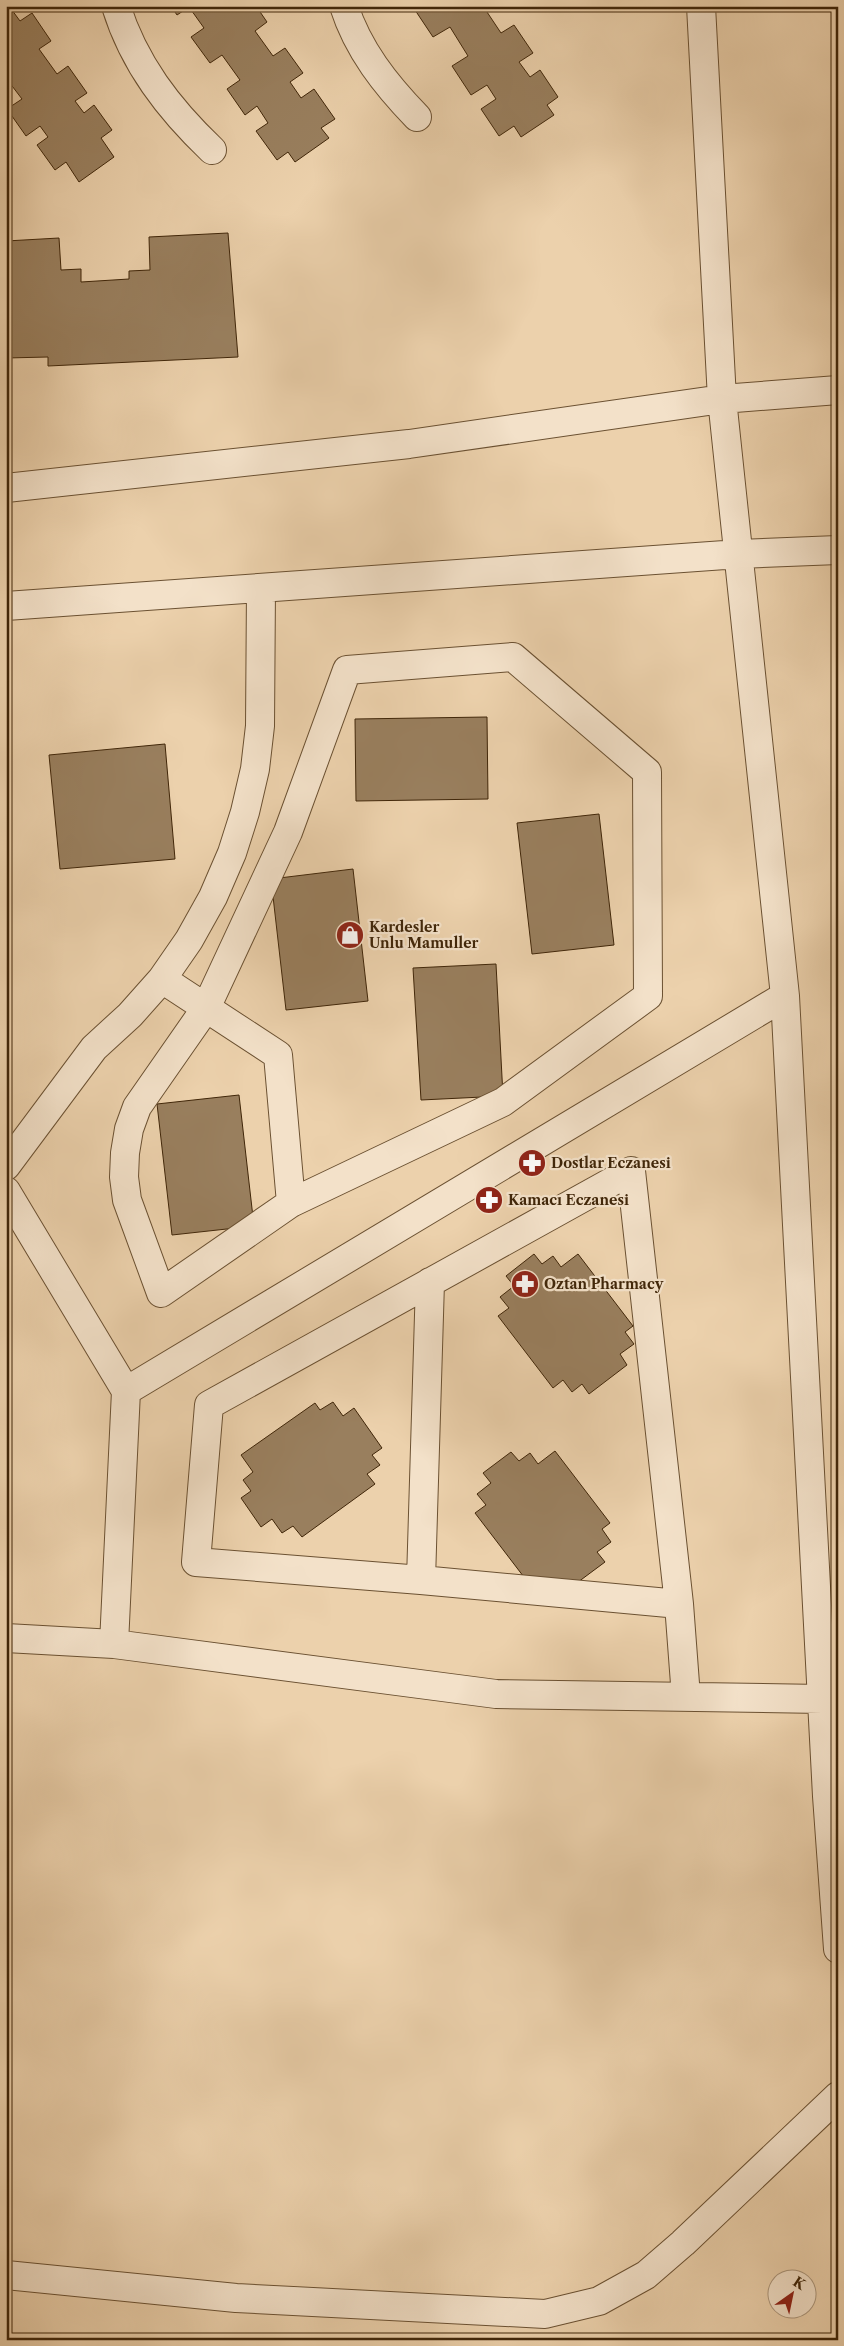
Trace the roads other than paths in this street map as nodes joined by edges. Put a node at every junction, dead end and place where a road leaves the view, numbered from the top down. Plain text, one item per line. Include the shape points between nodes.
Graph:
1 (116, 6) edge
2 (344, 6) edge
3 (701, 6) edge
4 (417, 117) dead end
5 (212, 150) dead end
6 (838, 390) edge
7 (722, 399) junction
8 (6, 488) edge
9 (838, 550) edge
10 (738, 554) junction
11 (261, 588) junction
12 (6, 606) edge
13 (162, 978) junction
14 (785, 996) junction
15 (206, 1008) junction
16 (6, 1166) edge
17 (6, 1191) edge
18 (291, 1203) junction
19 (430, 1282) junction
20 (126, 1391) junction
21 (421, 1580) junction
22 (679, 1604) junction
23 (6, 1638) edge
24 (114, 1644) junction
25 (686, 1697) junction
26 (822, 1699) junction
27 (838, 1949) edge
28 (838, 2096) edge
29 (6, 2275) edge

1 - 5 street via 136,56 157,90
2 - 4 street via 366,55 389,88
3 - 7 street
6 - 7 street
7 - 8 street via 409,444
7 - 10 street
9 - 10 street
10 - 11 street
10 - 14 street
11 - 12 street
11 - 13 street via 260,726 245,812 213,897 189,940
13 - 15 street
13 - 16 street via 130,1016 94,1048
14 - 20 street
14 - 26 street
15 - 18 street via 278,1055
15 - 18 street via 137,1106 124,1153 127,1200 161,1293
15 - 18 street via 288,832 347,670 513,657 647,772 648,996 503,1102
17 - 20 street
19 - 21 street
19 - 21 street via 209,1406 196,1562
19 - 22 street via 632,1170
20 - 24 street
21 - 22 street
22 - 25 street
23 - 24 street
24 - 25 street via 496,1694
25 - 26 street
26 - 27 street
28 - 29 street via 646,2275 599,2302 545,2314 236,2298

